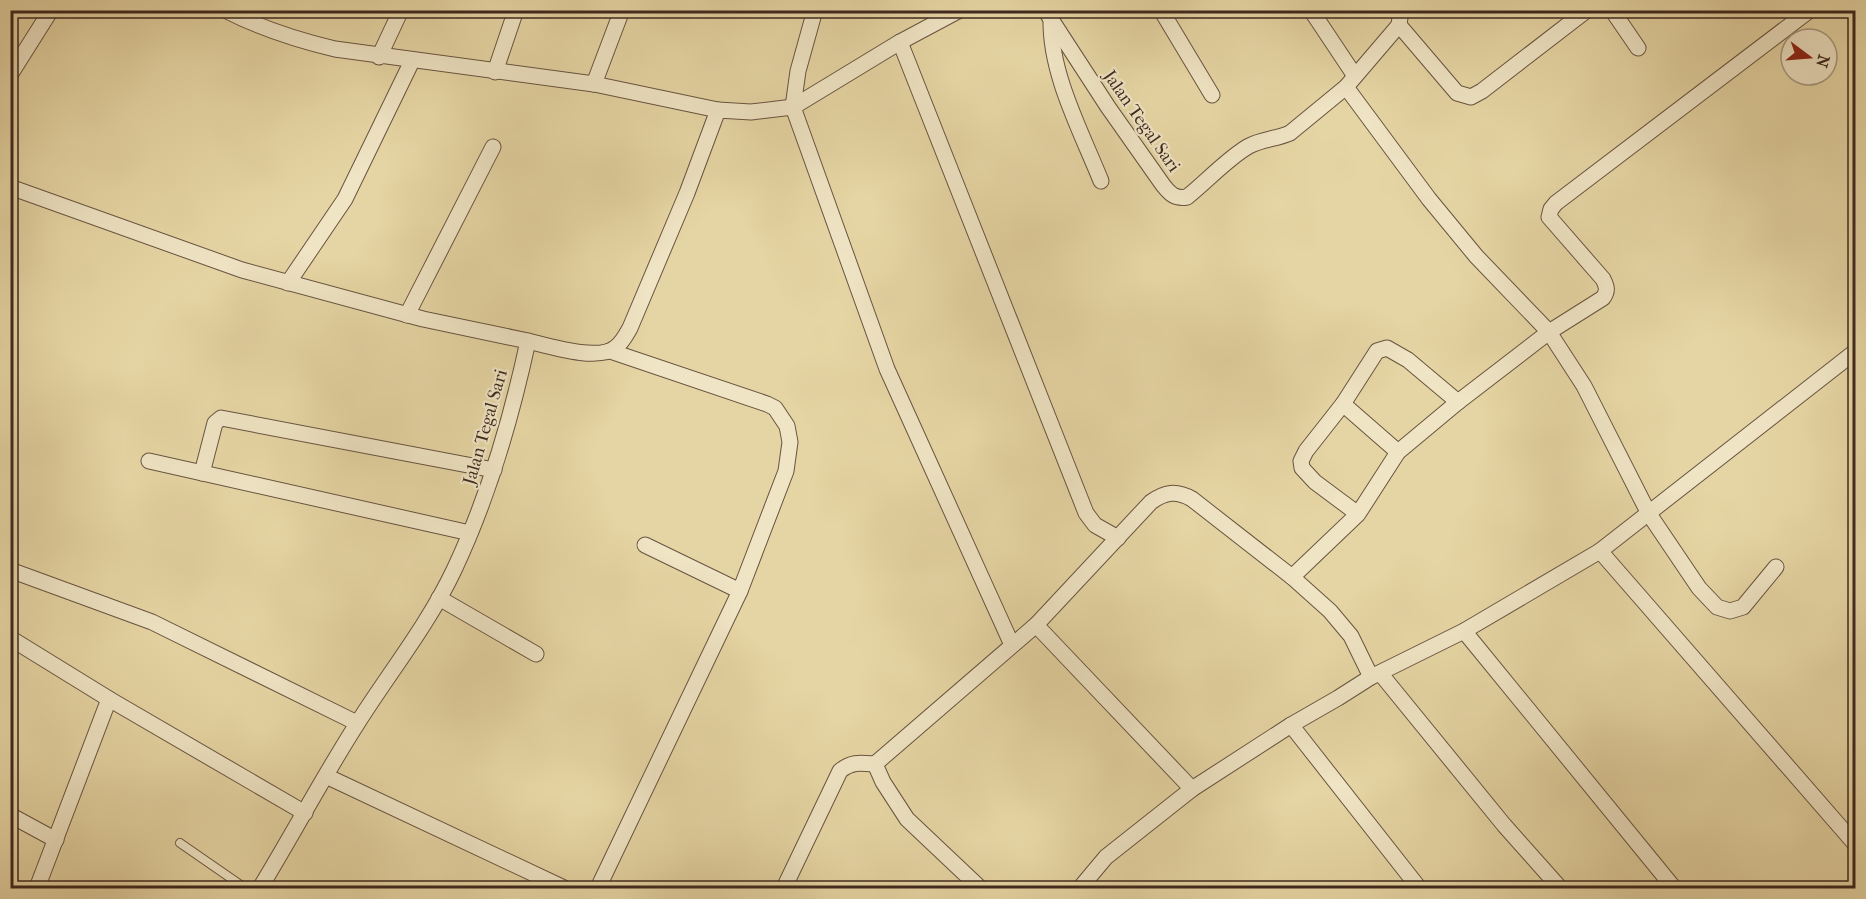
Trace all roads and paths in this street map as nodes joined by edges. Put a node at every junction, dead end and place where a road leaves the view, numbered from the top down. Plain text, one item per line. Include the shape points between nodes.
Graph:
1 (51, 10) edge
2 (225, 10) edge
3 (400, 10) edge
4 (516, 10) edge
5 (622, 10) edge
6 (816, 10) edge
7 (960, 10) edge
8 (1161, 10) edge
9 (1311, 10) edge
10 (1587, 10) edge
11 (1810, 10) edge
12 (1615, 12) edge
13 (1048, 15) edge
14 (253, 16) edge
15 (1400, 18) edge
16 (900, 42) junction
17 (1638, 48) dead end
18 (379, 57) junction
19 (412, 61) junction
20 (495, 72) junction
21 (10, 75) edge
22 (1350, 82) junction
23 (594, 84) junction
24 (1212, 95) dead end
25 (793, 107) junction
26 (718, 110) junction
27 (493, 147) dead end
28 (1101, 181) dead end
29 (10, 187) edge
30 (288, 283) junction
31 (407, 315) junction
32 (1549, 332) junction
33 (528, 341) junction
34 (610, 351) junction
35 (1856, 351) edge
36 (1458, 402) junction
37 (1343, 404) junction
38 (1398, 452) junction
39 (149, 461) dead end
40 (494, 470) junction
41 (202, 473) junction
42 (1358, 514) junction
43 (1649, 514) junction
44 (470, 533) junction
45 (1118, 538) junction
46 (645, 545) dead end
47 (1600, 551) junction
48 (1776, 567) dead end
49 (10, 570) edge
50 (1292, 577) junction
51 (740, 591) junction
52 (439, 598) junction
53 (1036, 625) junction
54 (1464, 631) junction
55 (10, 638) edge
56 (1012, 645) junction
57 (536, 654) dead end
58 (1376, 675) junction
59 (109, 699) junction
60 (357, 723) junction
61 (1291, 725) junction
62 (875, 764) junction
63 (326, 776) junction
64 (1192, 789) junction
65 (305, 813) junction
66 (10, 815) edge
67 (56, 840) junction
68 (180, 843) dead end
69 (1856, 845) edge
70 (37, 888) edge
71 (244, 888) edge
72 (260, 888) edge
73 (564, 888) edge
74 (598, 888) edge
75 (784, 888) edge
76 (980, 888) edge
77 (1080, 888) edge
78 (1419, 888) edge
79 (1560, 888) edge
80 (1674, 888) edge

1 - 21 street
2 - 14 street
3 - 18 street
4 - 20 street
5 - 23 street
6 - 25 street via 798,71
7 - 16 street
8 - 24 street
9 - 22 street
10 - 15 street via 1471,97 1457,93
11 - 32 street via 1551,209 1549,217 1607,286 1603,298
12 - 17 street
13 - 22 street, Jalan Tegal Sari via 1122,127 1176,197 1187,197 1245,148 1290,133
13 - 28 street via 1061,80
14 - 18 street via 306,42
15 - 22 street
16 - 25 street
16 - 45 street via 1086,513 1095,525
18 - 19 street
19 - 20 street
19 - 30 street via 345,199
20 - 23 street
22 - 32 street via 1430,199 1476,256
23 - 26 street
25 - 26 street via 752,112
25 - 56 street via 887,369
26 - 34 street via 630,328
27 - 31 street
29 - 30 street
30 - 31 street
31 - 33 street
32 - 36 street
32 - 43 street via 1584,386
33 - 34 street via 582,353
33 - 40 street, Jalan Tegal Sari
34 - 51 street via 754,398 775,408 787,426 790,442 786,471
35 - 43 street
36 - 37 street via 1387,348 1377,351
36 - 38 street
37 - 38 street
37 - 42 street via 1301,461 1302,468 1315,482
38 - 42 street
39 - 41 street
40 - 41 street via 221,418 215,423
40 - 44 street, Jalan Tegal Sari
41 - 44 street
42 - 50 street
43 - 47 street
43 - 48 street via 1699,588 1717,606 1730,611 1743,607
44 - 52 street, Jalan Tegal Sari
45 - 50 street via 1151,502 1174,492 1183,494
45 - 53 street
46 - 51 street
47 - 54 street
47 - 69 street
49 - 60 street via 152,622
50 - 58 street via 1341,622
51 - 74 street
52 - 57 street
52 - 60 street, Jalan Tegal Sari
53 - 56 street
53 - 64 street
54 - 58 street
54 - 80 street
55 - 59 street
56 - 62 street
58 - 61 street
58 - 79 street
59 - 65 street
59 - 67 street
60 - 63 street, Jalan Tegal Sari
61 - 64 street
61 - 78 street
62 - 75 street via 855,763 840,771
62 - 76 street via 907,819
63 - 65 street, Jalan Tegal Sari
63 - 73 street
64 - 77 street via 1106,857
65 - 72 street, Jalan Tegal Sari
66 - 67 street
67 - 70 street
68 - 71 lane

